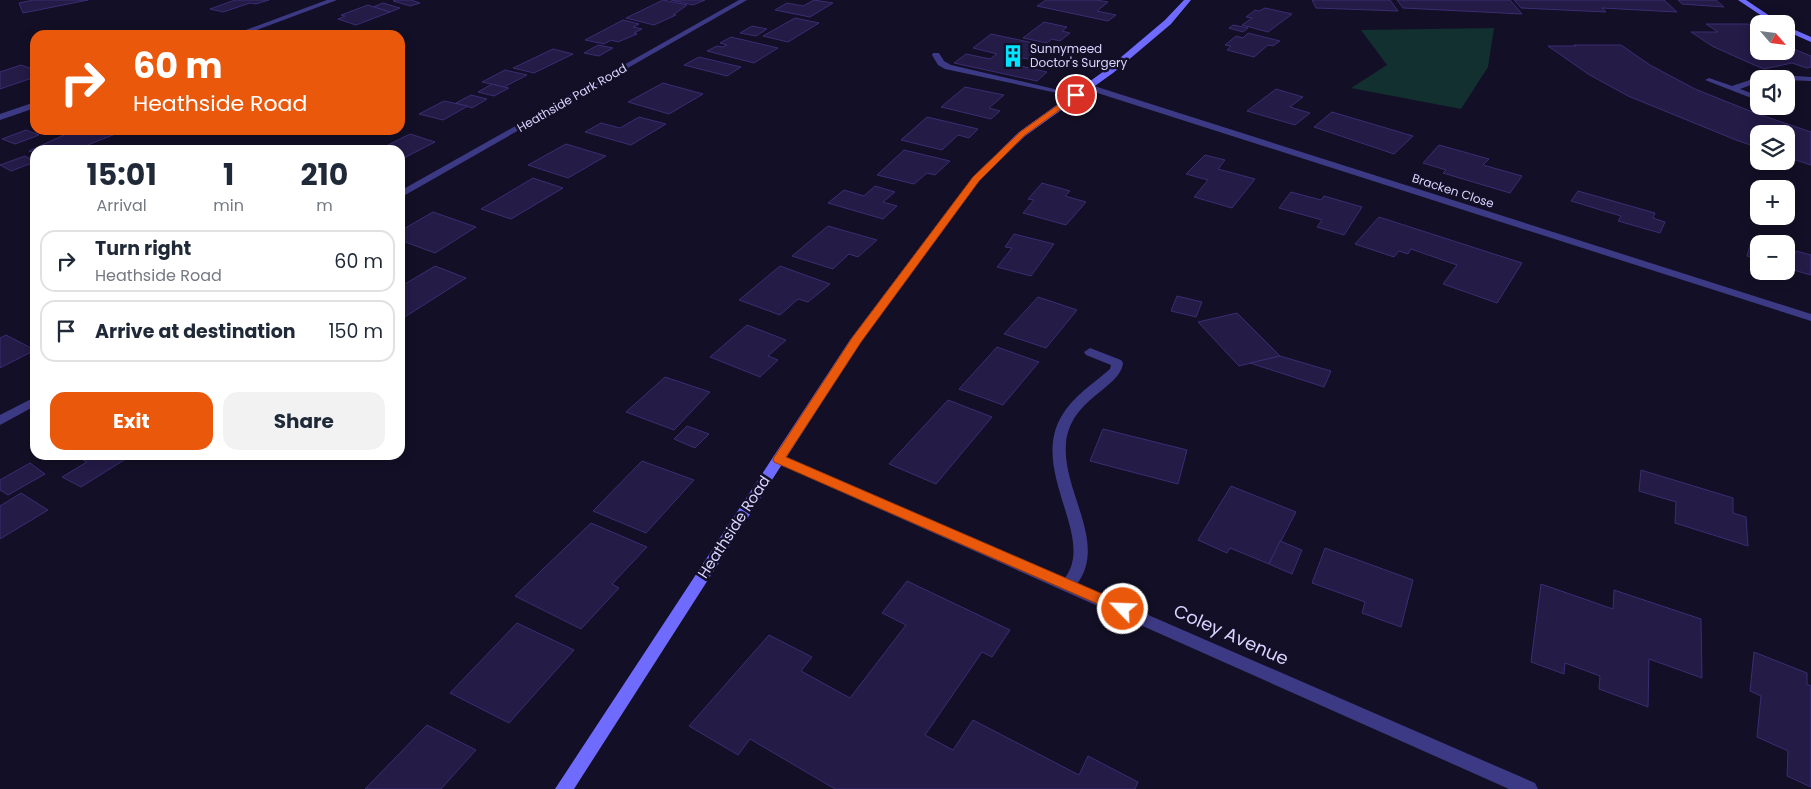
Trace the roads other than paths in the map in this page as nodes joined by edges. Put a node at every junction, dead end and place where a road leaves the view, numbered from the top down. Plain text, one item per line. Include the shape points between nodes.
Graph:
1 (334, 0) edge
2 (744, 0) edge
3 (1188, 0) edge
4 (1741, 0) edge
5 (1765, 15) edge
6 (250, 30) edge
7 (1795, 32) edge
8 (1811, 40) edge
9 (936, 55) dead end
10 (1795, 77) edge
11 (1811, 79) edge
12 (1709, 80) dead end
13 (1750, 82) edge
14 (1088, 87) junction
15 (1732, 89) junction
16 (1076, 95) junction
17 (1750, 96) edge
18 (30, 107) edge
19 (0, 117) edge
20 (405, 192) edge
21 (1811, 318) edge
22 (1090, 352) dead end
23 (30, 404) edge
24 (0, 420) edge
25 (779, 459) junction
26 (1068, 585) junction
27 (564, 789) edge
28 (1530, 789) edge

1 - 6 street
2 - 20 street, Heathside Park Road
3 - 14 street, Heathside Road via 1168,22
4 - 5 street
7 - 8 street
9 - 16 street via 940,63 948,67
10 - 11 street
12 - 15 street
13 - 15 street
14 - 16 street, Heathside Road
14 - 21 street, Bracken Close
15 - 17 street
16 - 25 street, Heathside Road via 1022,134 976,179 856,340
18 - 19 street
22 - 26 street via 1117,362 1116,370 1068,416 1058,441 1062,477 1082,544 1080,567
23 - 24 street
25 - 26 street, Coley Avenue
25 - 27 street, Heathside Road
26 - 28 street, Coley Avenue

